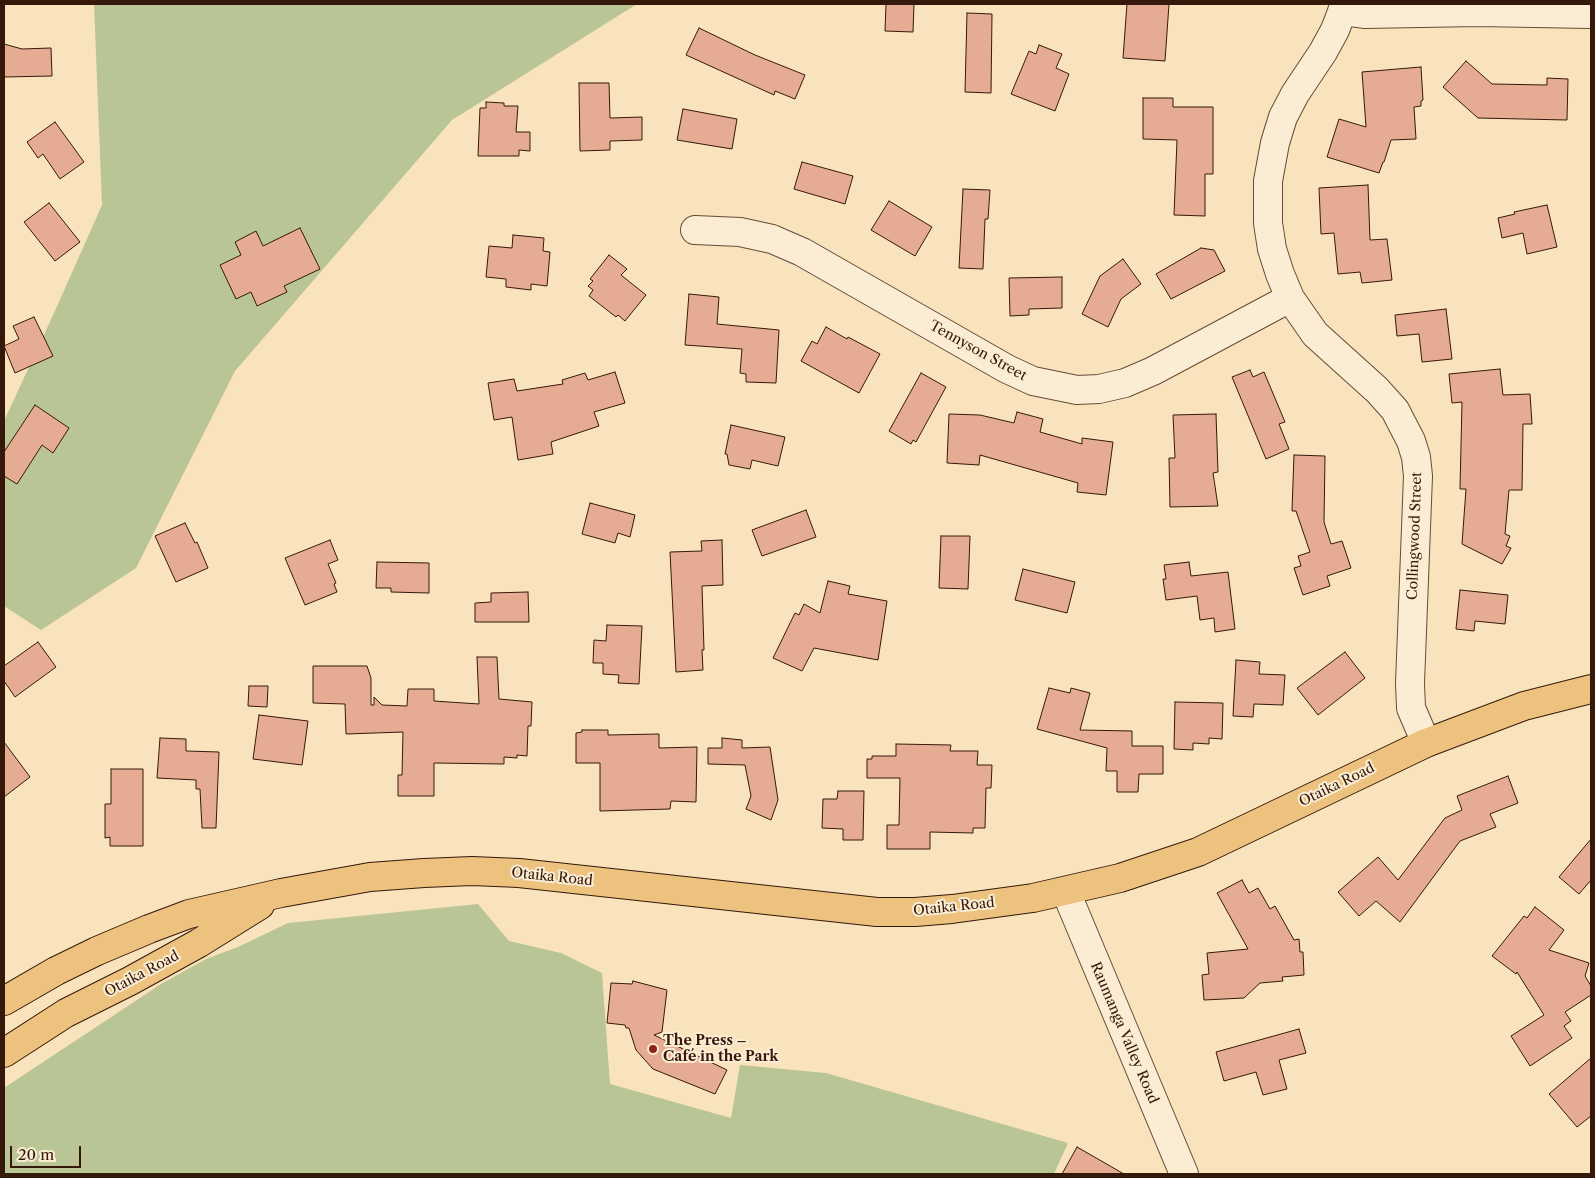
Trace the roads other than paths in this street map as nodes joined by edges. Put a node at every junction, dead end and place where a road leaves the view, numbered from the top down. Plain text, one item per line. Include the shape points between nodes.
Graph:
1 (1344, 8) edge
2 (1591, 14) edge
3 (695, 230) dead end
4 (1290, 298) junction
5 (1591, 689) edge
6 (1426, 743) junction
7 (1066, 892) junction
8 (281, 893) junction
9 (4, 1001) edge
10 (4, 1053) edge
11 (1184, 1174) edge

1 - 2 street via 1364,14
1 - 4 street, Collingwood Street via 1323,52 1283,117 1271,161 1267,190 1268,223 1272,249
3 - 4 street, Tennyson Street via 740,232 772,239 802,252 1008,369 1056,388 1099,389 1125,383
4 - 6 street, Collingwood Street via 1315,334 1395,410 1416,457 1410,691 1411,708
5 - 6 highway, Otaika Road via 1524,706
6 - 7 highway, Otaika Road via 1198,852
7 - 8 highway, Otaika Road via 952,909 877,912 518,873 472,871 370,877
7 - 11 street, Raumanga Valley Road
8 - 9 highway, Otaika Road via 189,914 149,929 73,963
8 - 10 highway, Otaika Road via 199,943 66,1013

